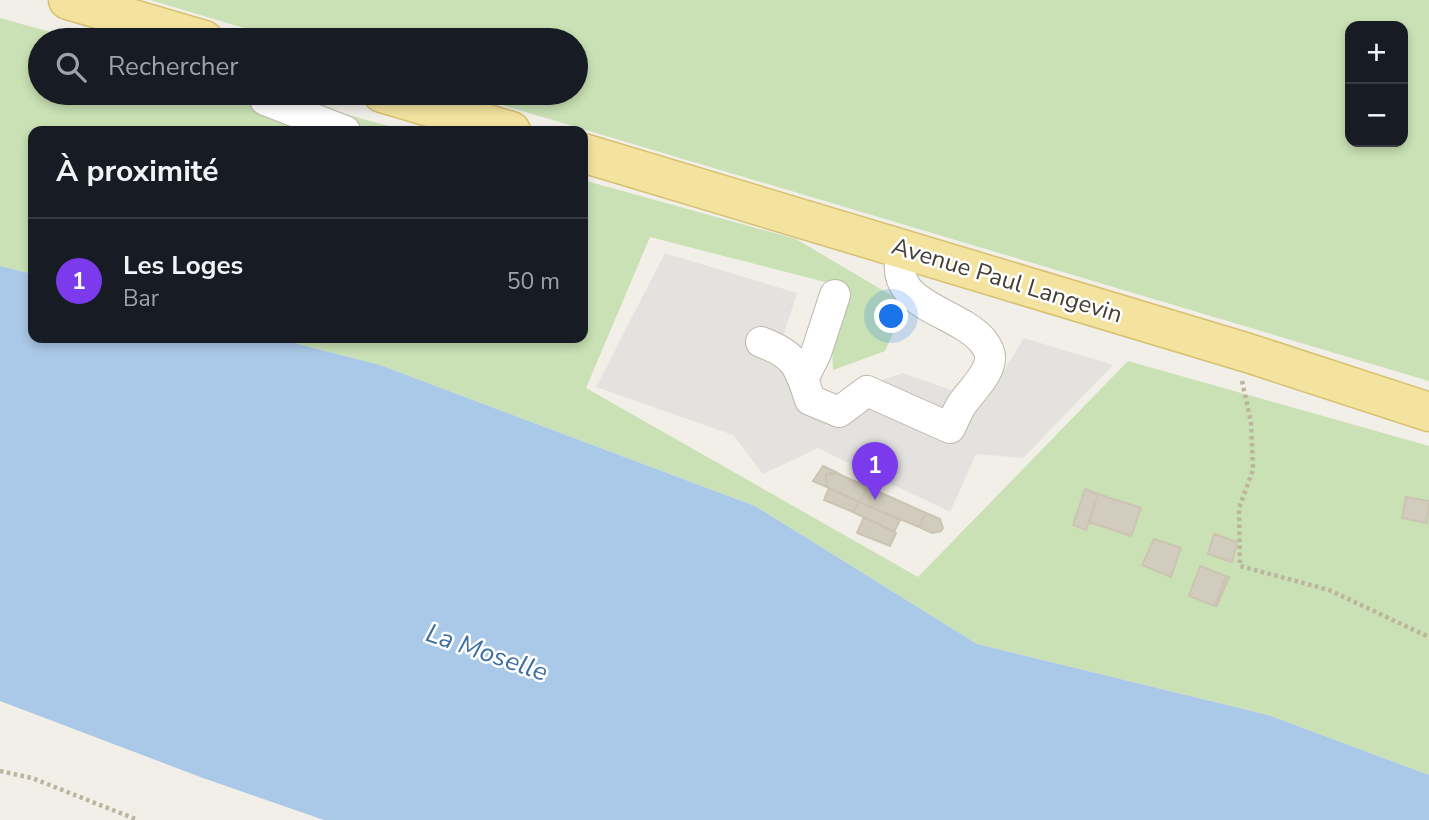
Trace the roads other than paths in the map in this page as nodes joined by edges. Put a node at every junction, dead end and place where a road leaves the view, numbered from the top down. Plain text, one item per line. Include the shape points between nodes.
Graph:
1 (68, 0) edge
2 (163, 28) edge
3 (278, 105) edge
4 (423, 105) edge
5 (332, 126) edge
6 (494, 126) edge
7 (588, 154) edge
8 (903, 249) junction
9 (835, 295) dead end
10 (761, 342) dead end
11 (803, 379) junction
12 (1429, 412) edge

1 - 2 main road
3 - 5 lane
4 - 6 main road
7 - 8 main road, Avenue Paul Langevin
8 - 11 lane via 898,264 905,289 970,328 989,350 987,369 950,428 867,391 839,412 810,400
8 - 12 main road, Avenue Paul Langevin
9 - 11 lane
10 - 11 lane via 794,360

